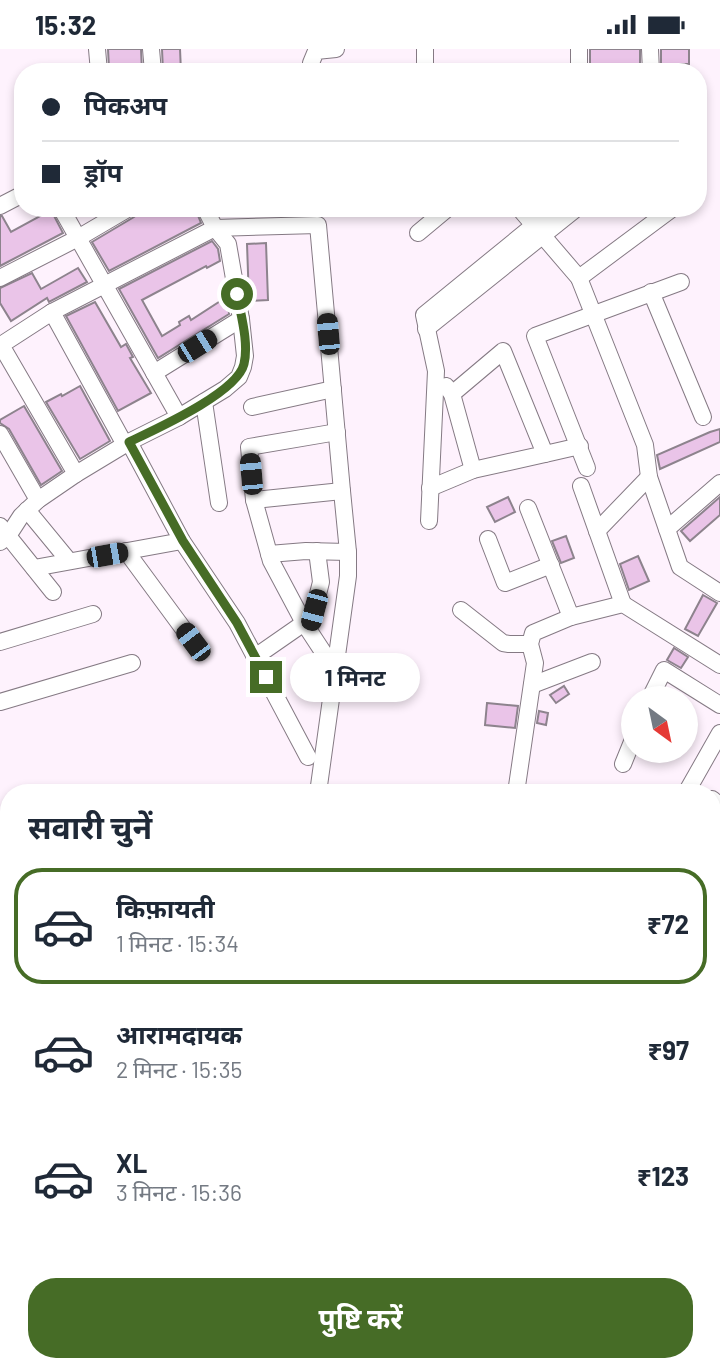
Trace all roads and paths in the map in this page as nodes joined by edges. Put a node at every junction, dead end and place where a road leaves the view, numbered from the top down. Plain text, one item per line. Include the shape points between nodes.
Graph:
1 (336, 49) edge
2 (311, 63) edge
3 (66, 217) edge
4 (114, 217) edge
5 (210, 217) edge
6 (437, 217) edge
7 (526, 217) edge
8 (548, 217) edge
9 (561, 217) edge
10 (661, 217) edge
11 (215, 228) junction
12 (537, 231) junction
13 (418, 233) dead end
14 (78, 238) junction
15 (0, 278) edge
16 (579, 278) junction
17 (681, 282) dead end
18 (104, 285) junction
19 (651, 292) junction
20 (52, 312) junction
21 (593, 315) junction
22 (241, 319) junction
23 (1, 345) edge
24 (436, 372) junction
25 (154, 373) junction
26 (333, 389) junction
27 (452, 394) junction
28 (204, 402) junction
29 (251, 407) dead end
30 (179, 417) junction
31 (703, 417) dead end
32 (337, 432) junction
33 (0, 434) edge
34 (127, 444) junction
35 (579, 446) junction
36 (545, 454) junction
37 (587, 468) dead end
38 (473, 470) junction
39 (76, 474) junction
40 (649, 477) junction
41 (720, 483) edge
42 (581, 486) dead end
43 (430, 488) junction
44 (342, 491) junction
45 (254, 500) junction
46 (219, 503) dead end
47 (528, 508) dead end
48 (29, 509) junction
49 (429, 521) dead end
50 (667, 529) junction
51 (597, 531) junction
52 (2, 533) edge
53 (488, 540) dead end
54 (183, 541) junction
55 (126, 551) junction
56 (317, 551) junction
57 (348, 552) junction
58 (268, 554) junction
59 (69, 561) junction
60 (551, 565) junction
61 (34, 568) junction
62 (53, 591) dead end
63 (720, 593) edge
64 (623, 604) junction
65 (461, 610) dead end
66 (93, 614) dead end
67 (571, 617) junction
68 (307, 627) junction
69 (0, 642) edge
70 (193, 642) dead end
71 (530, 644) junction
72 (326, 655) dead end
73 (255, 657) junction
74 (592, 662) dead end
75 (132, 663) dead end
76 (720, 665) edge
77 (531, 685) junction
78 (656, 686) edge
79 (690, 686) edge
80 (698, 691) edge
81 (0, 702) edge
82 (720, 705) edge
83 (720, 733) edge
84 (308, 757) dead end
85 (319, 784) edge
86 (517, 784) edge
87 (696, 784) edge

1 - 2 street via 316,51
3 - 14 street
4 - 14 street
5 - 11 street
6 - 13 street
7 - 12 street
8 - 12 street
9 - 12 street
10 - 16 street
11 - 18 street
11 - 22 street via 228,244
11 - 26 street via 318,225
12 - 16 street
12 - 24 street via 424,316
14 - 15 street
14 - 18 street
16 - 21 street
17 - 19 street
18 - 20 street
18 - 25 street
19 - 21 street
19 - 31 street
20 - 23 street
20 - 34 street
21 - 35 street via 535,336
21 - 40 street via 645,445
22 - 25 street
22 - 28 street via 245,346 239,377
23 - 39 street
24 - 27 street
24 - 43 street
25 - 30 street
26 - 29 street
26 - 32 street
27 - 36 street via 503,351
27 - 38 street
28 - 30 street
28 - 46 street
30 - 34 street
32 - 44 street
32 - 45 street via 249,447
33 - 48 street
34 - 39 street
34 - 54 street
35 - 36 street
35 - 37 street
36 - 38 street
38 - 43 street
39 - 48 street
40 - 50 street
40 - 51 street
41 - 50 street
42 - 51 street
43 - 49 street
44 - 45 street
44 - 57 street
45 - 58 street
47 - 60 street
48 - 52 street
48 - 59 street
50 - 63 street via 680,567
51 - 64 street
52 - 61 street
53 - 60 street via 505,583
54 - 55 street
54 - 73 street
55 - 59 street
55 - 70 street
56 - 57 street
56 - 58 street
56 - 68 street via 321,582
57 - 85 street
58 - 68 street
59 - 61 street
60 - 67 street
61 - 62 street
64 - 67 street
64 - 76 street
65 - 71 street via 503,643
66 - 69 street
67 - 71 street via 533,633
68 - 72 street
68 - 73 street
71 - 77 street via 535,663
73 - 84 street
74 - 77 street
75 - 81 street
77 - 86 street
78 - 79 street via 664,670
80 - 82 street
83 - 87 street

